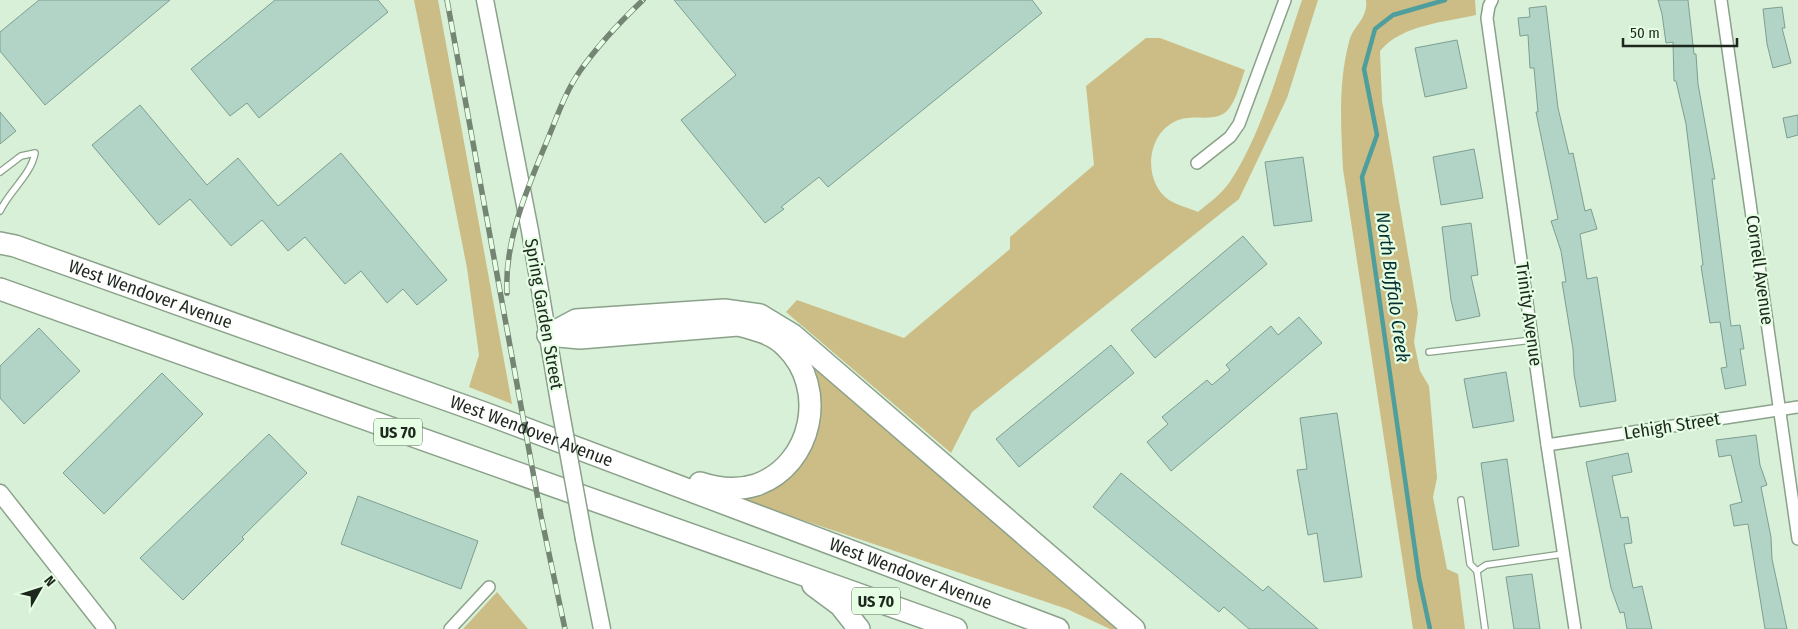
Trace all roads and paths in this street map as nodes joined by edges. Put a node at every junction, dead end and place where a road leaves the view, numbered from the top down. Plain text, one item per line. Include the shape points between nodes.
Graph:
1 (485, 0) edge
2 (1285, 0) edge
3 (1492, 0) edge
4 (1721, 0) edge
5 (1197, 163) dead end
6 (0, 172) edge
7 (0, 211) edge
8 (0, 243) edge
9 (0, 289) edge
10 (548, 335) junction
11 (1532, 340) junction
12 (1429, 352) dead end
13 (1798, 407) edge
14 (1779, 410) junction
15 (484, 413) junction
16 (1547, 445) junction
17 (0, 493) edge
18 (1460, 500) dead end
19 (1798, 539) edge
20 (1563, 554) junction
21 (1477, 571) junction
22 (797, 573) junction
23 (488, 587) dead end
24 (107, 629) edge
25 (450, 629) edge
26 (602, 629) edge
27 (859, 629) edge
28 (956, 629) edge
29 (1058, 629) edge
30 (1134, 629) edge
31 (1485, 629) edge
32 (1575, 629) edge

1 - 10 main road, Spring Garden Street
2 - 5 street via 1239,124 1230,137
3 - 11 street, Trinity Avenue via 1487,18
4 - 14 street, Cornell Avenue
6 - 7 lane via 21,156 35,153 32,165 6,197
8 - 15 highway, West Wendover Avenue / US 70 via 25,249
9 - 22 highway, West Wendover Avenue / US 70
10 - 15 highway via 580,338 722,325 757,329 786,346 803,371 812,397 808,428 797,451 781,470 756,485 733,489 694,482
10 - 26 main road, Spring Garden Street, bridge
10 - 30 highway via 576,320 724,310 760,315 794,335
11 - 12 lane
11 - 16 street, Trinity Avenue
13 - 14 street, Lehigh Street
14 - 16 street, Lehigh Street
14 - 19 street, Cornell Avenue
15 - 29 highway, West Wendover Avenue / US 70
16 - 20 street, Trinity Avenue
17 - 24 main road
18 - 21 lane via 1470,564
20 - 21 lane via 1486,565
20 - 32 street, Trinity Avenue
21 - 31 lane
22 - 27 highway via 840,605
22 - 28 highway, West Wendover Avenue / US 70
23 - 25 street

